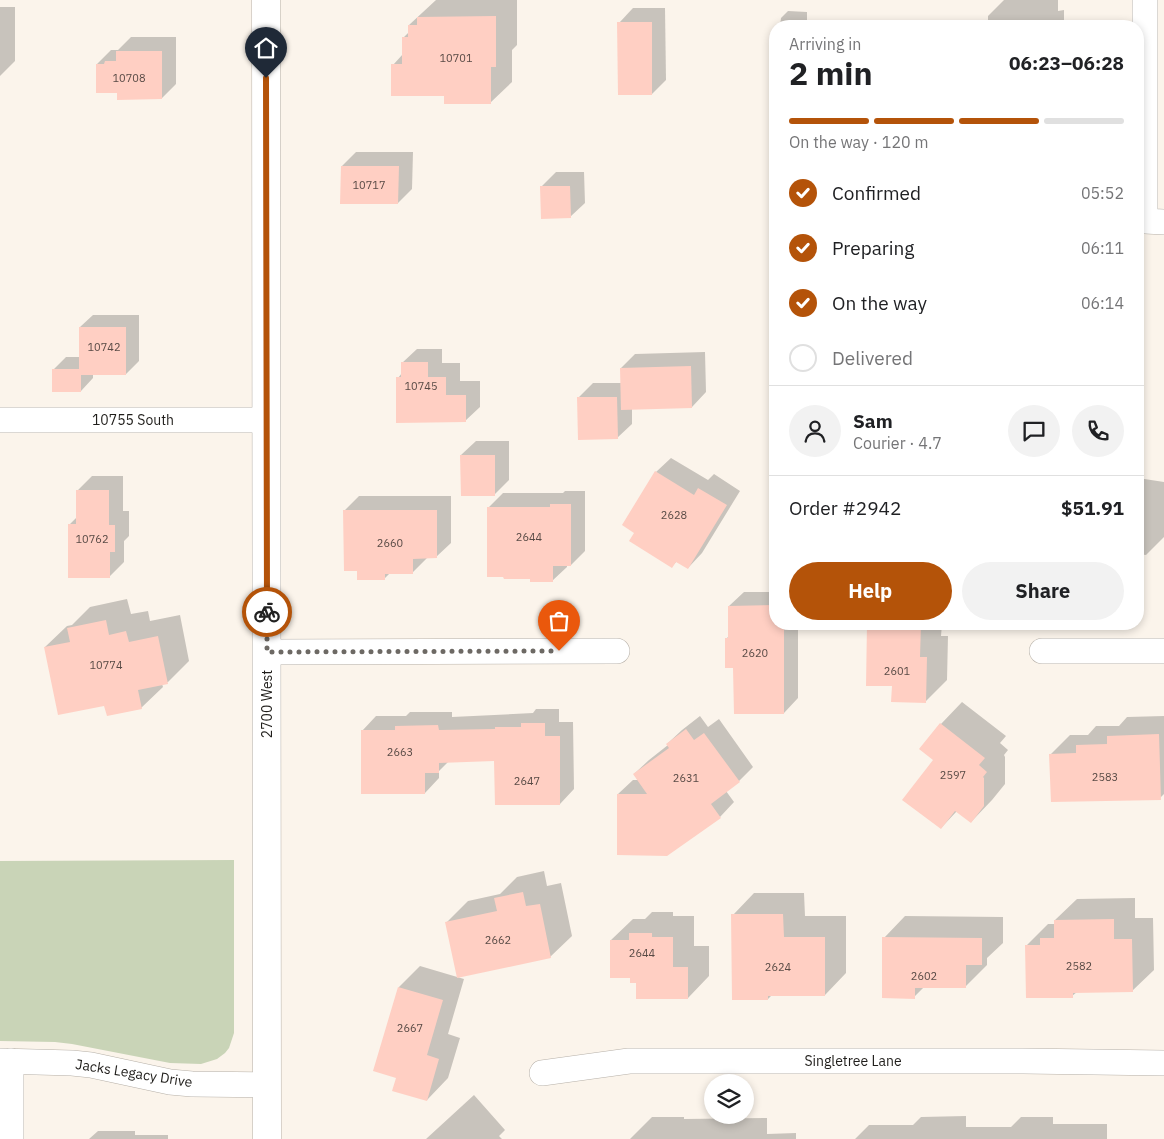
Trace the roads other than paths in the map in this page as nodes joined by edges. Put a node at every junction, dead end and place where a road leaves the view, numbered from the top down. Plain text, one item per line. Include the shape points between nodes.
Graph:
1 (266, 0) edge
2 (1145, 0) edge
3 (1164, 222) edge
4 (0, 420) edge
5 (266, 420) junction
6 (617, 651) dead end
7 (1042, 651) dead end
8 (1164, 651) edge
9 (267, 652) junction
10 (6, 1061) edge
11 (1164, 1063) edge
12 (542, 1073) dead end
13 (267, 1085) junction
14 (11, 1139) edge
15 (267, 1139) edge

1 - 5 main road, 2700 West
2 - 3 street via 1145,221
4 - 5 street, 10755 South
5 - 9 main road, 2700 West
6 - 9 street
7 - 8 street
9 - 13 main road, 2700 West
10 - 13 street, Jacks Legacy Drive via 91,1065 170,1082
10 - 14 street
11 - 12 street, Singletree Lane via 629,1061
13 - 15 main road, 2700 West

